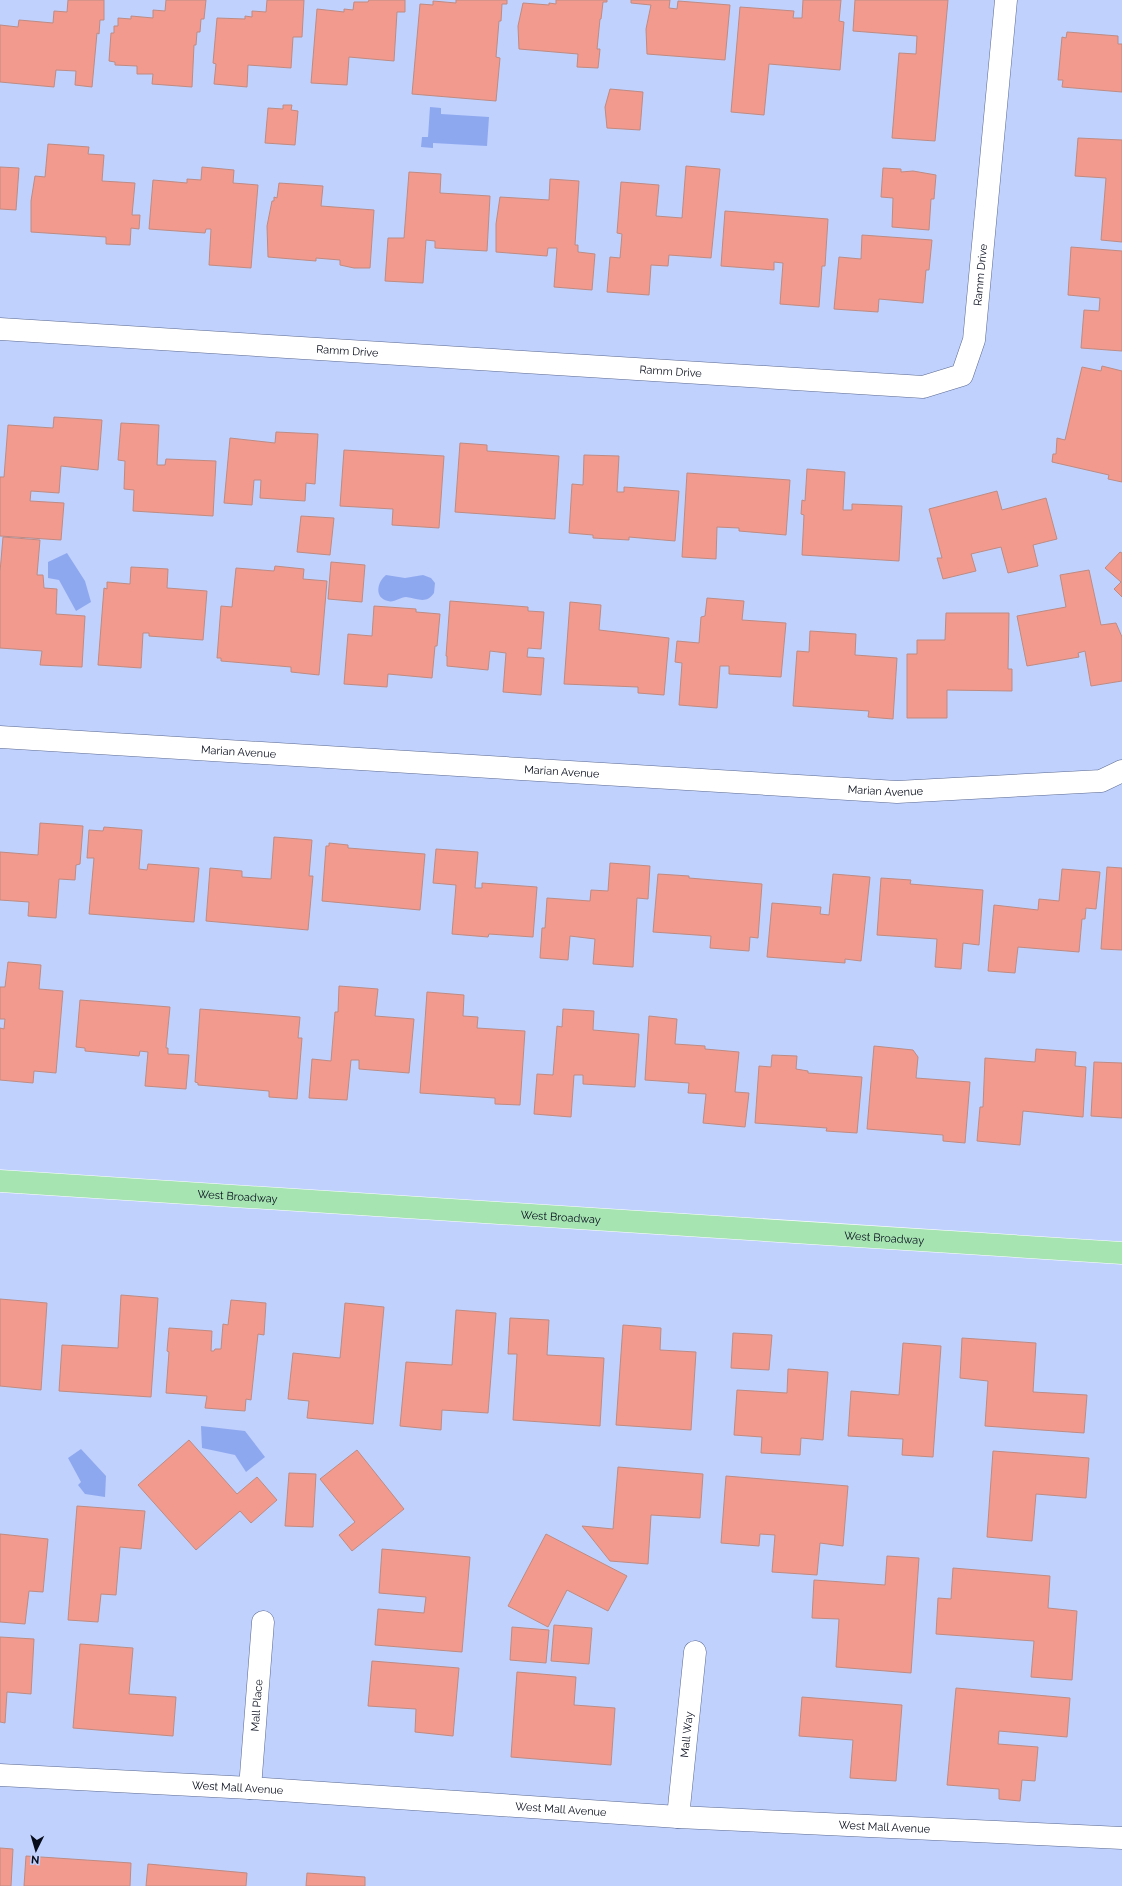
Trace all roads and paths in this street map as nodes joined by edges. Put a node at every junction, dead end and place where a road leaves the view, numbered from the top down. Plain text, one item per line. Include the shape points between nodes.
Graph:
1 (1006, 0) edge
2 (0, 329) edge
3 (0, 737) edge
4 (1122, 771) edge
5 (0, 1181) edge
6 (1122, 1253) edge
7 (263, 1622) dead end
8 (695, 1652) dead end
9 (0, 1775) edge
10 (250, 1788) junction
11 (678, 1817) junction
12 (1122, 1838) edge

1 - 2 street, Ramm Drive via 974,340 962,375 923,387
3 - 4 street, Marian Avenue via 897,792 1101,781
5 - 6 main road, West Broadway
7 - 10 street, Mall Place
8 - 11 street, Mall Way
9 - 10 street, West Mall Avenue
10 - 11 street, West Mall Avenue
11 - 12 street, West Mall Avenue

